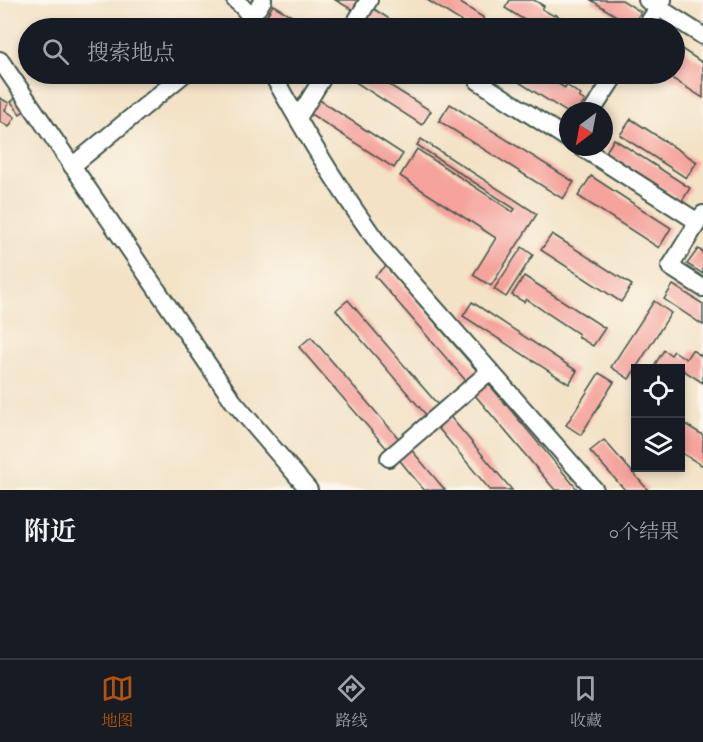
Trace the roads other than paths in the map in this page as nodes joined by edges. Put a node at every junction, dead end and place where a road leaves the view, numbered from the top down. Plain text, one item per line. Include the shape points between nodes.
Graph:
1 (235, 0) edge
2 (263, 0) edge
3 (369, 0) edge
4 (656, 2) edge
5 (250, 18) edge
6 (253, 18) edge
7 (358, 18) edge
8 (649, 18) edge
9 (678, 18) edge
10 (685, 23) edge
11 (703, 36) edge
12 (0, 60) edge
13 (172, 84) edge
14 (278, 84) edge
15 (319, 84) edge
16 (483, 84) edge
17 (610, 84) edge
18 (598, 102) edge
19 (298, 118) junction
20 (559, 133) edge
21 (596, 156) edge
22 (72, 166) junction
23 (701, 218) edge
24 (703, 288) edge
25 (490, 371) junction
26 (389, 458) dead end
27 (309, 490) edge
28 (595, 490) edge

1 - 5 street
2 - 6 street
3 - 7 street
4 - 8 street
4 - 9 street
10 - 11 street
12 - 22 street
13 - 22 street
14 - 19 street
15 - 19 street
16 - 20 street
17 - 18 street
19 - 25 street via 381,247
21 - 23 street
22 - 27 street via 233,400
23 - 24 street via 670,267
25 - 26 street
25 - 28 street

